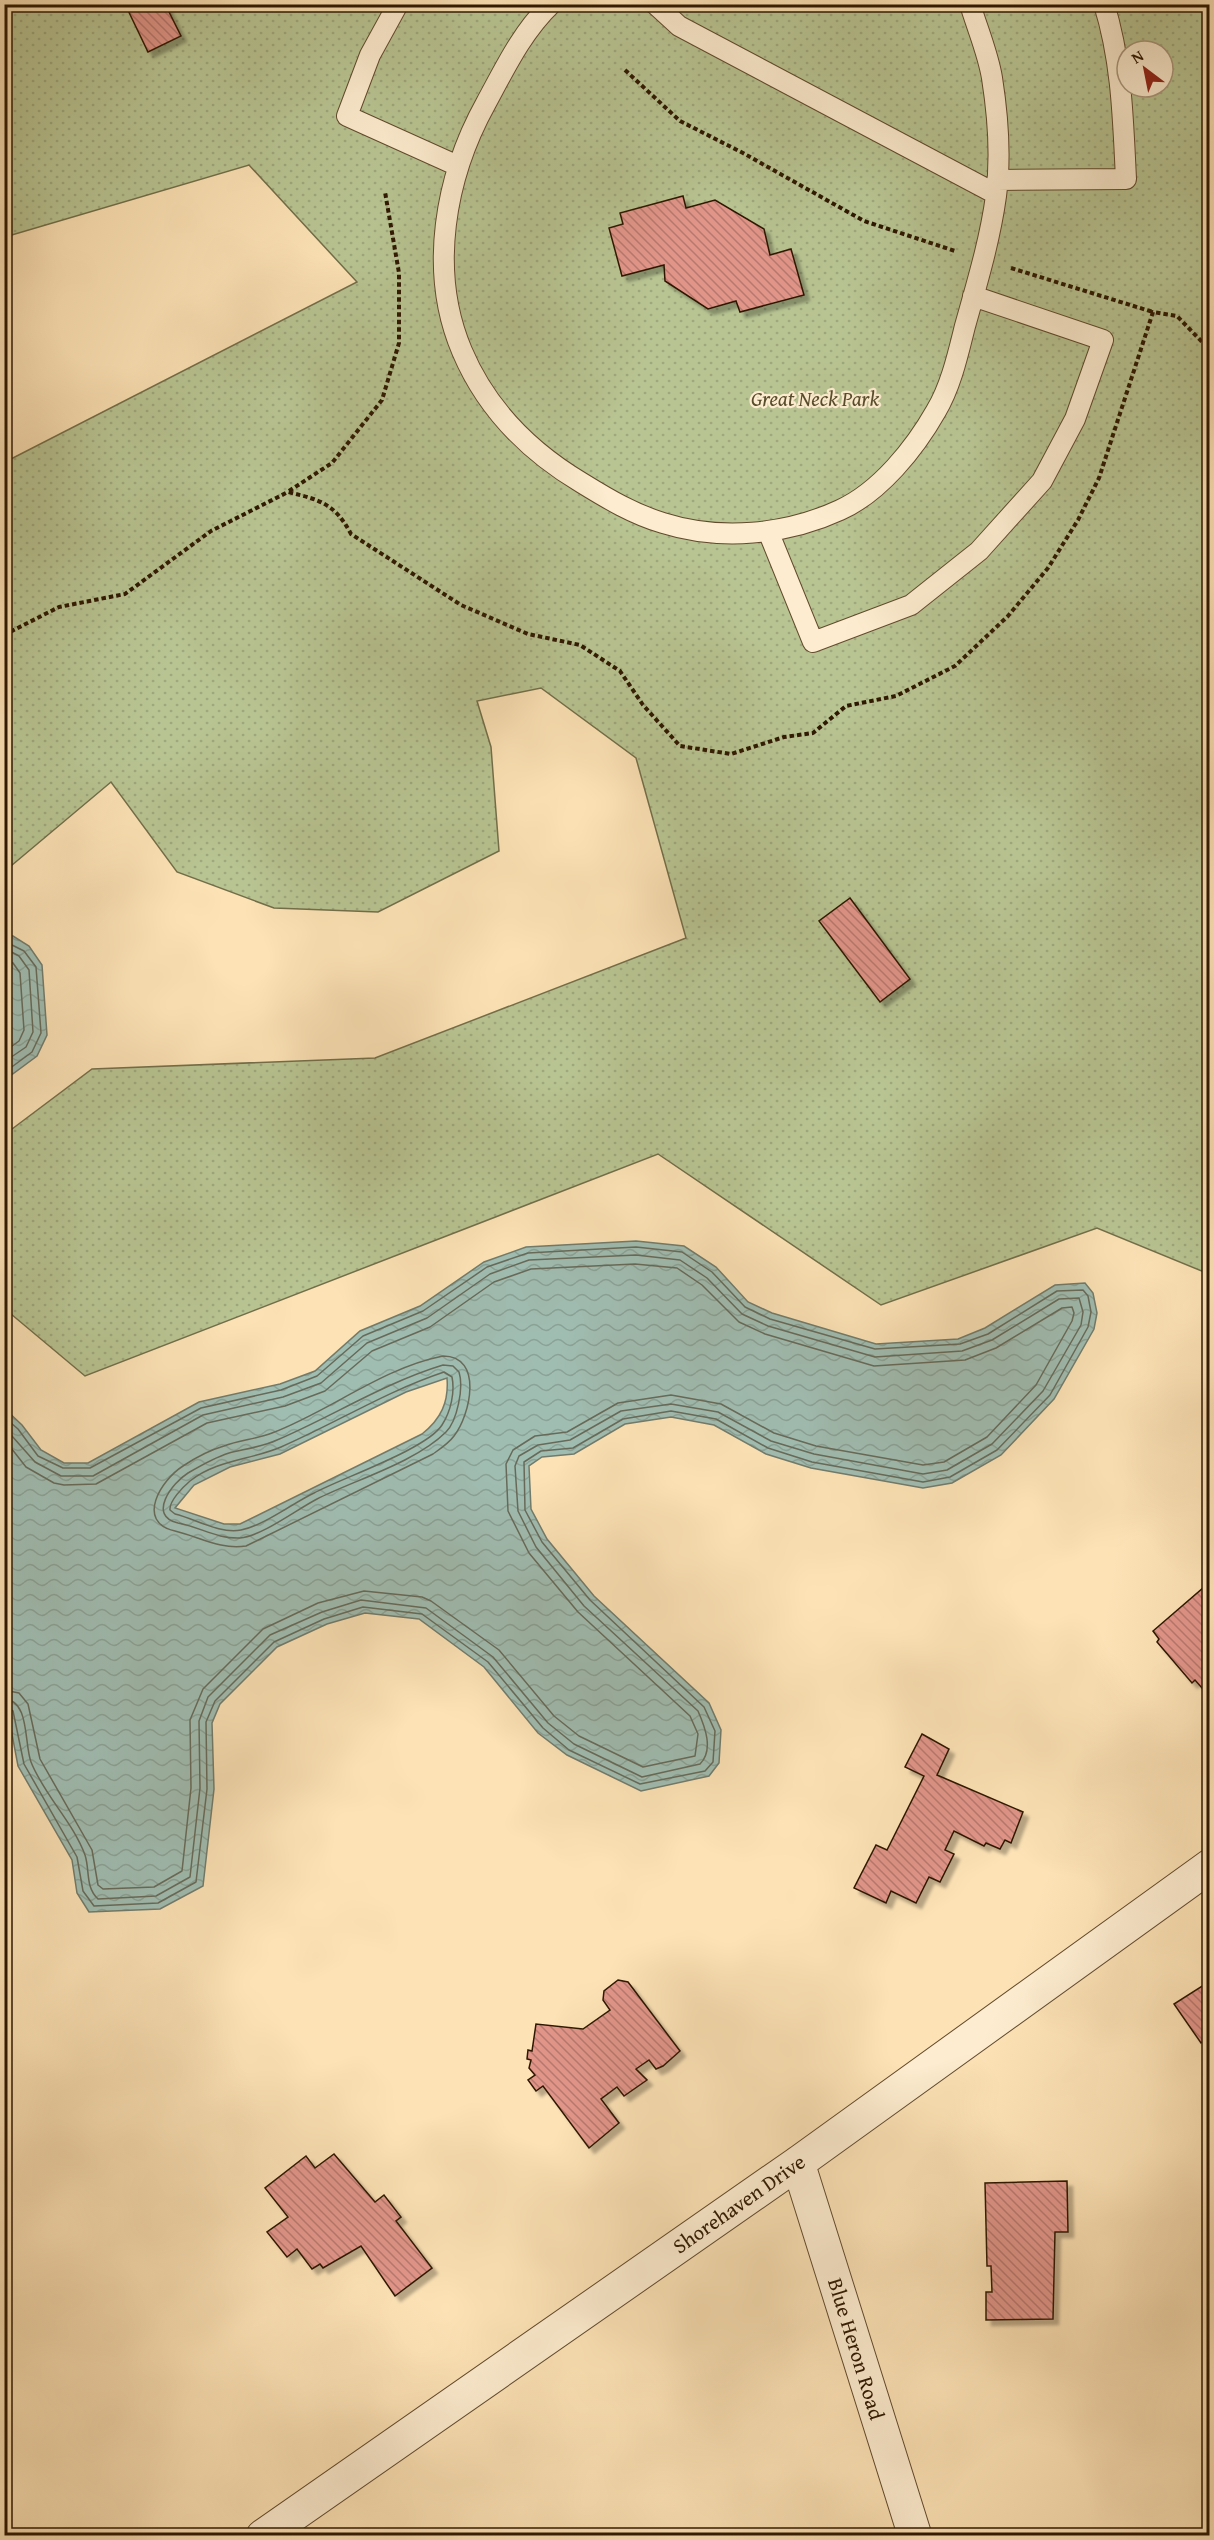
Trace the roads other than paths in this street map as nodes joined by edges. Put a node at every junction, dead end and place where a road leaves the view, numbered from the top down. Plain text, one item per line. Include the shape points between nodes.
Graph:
1 (398, 4) edge
2 (551, 4) edge
3 (655, 4) edge
4 (970, 4) edge
5 (1104, 4) edge
6 (458, 166) junction
7 (996, 187) junction
8 (973, 296) junction
9 (768, 531) junction
10 (1209, 1866) edge
11 (798, 2163) junction
12 (263, 2535) edge
13 (915, 2535) edge

1 - 6 lane via 370,55 347,116
2 - 6 lane via 519,43 468,136
3 - 7 lane via 679,26
4 - 7 lane via 991,75 997,128
5 - 7 lane via 1121,86 1126,179
6 - 9 lane via 444,239 447,302 462,350 485,394 516,433 553,466 620,507 664,524 711,533
7 - 8 lane
8 - 9 lane via 939,408 913,447 881,482 842,509
8 - 9 lane via 1103,340 1075,419 1042,482 979,551 911,605 813,642
10 - 11 street, Shorehaven Drive
11 - 12 street, Shorehaven Drive
11 - 13 street, Blue Heron Road

